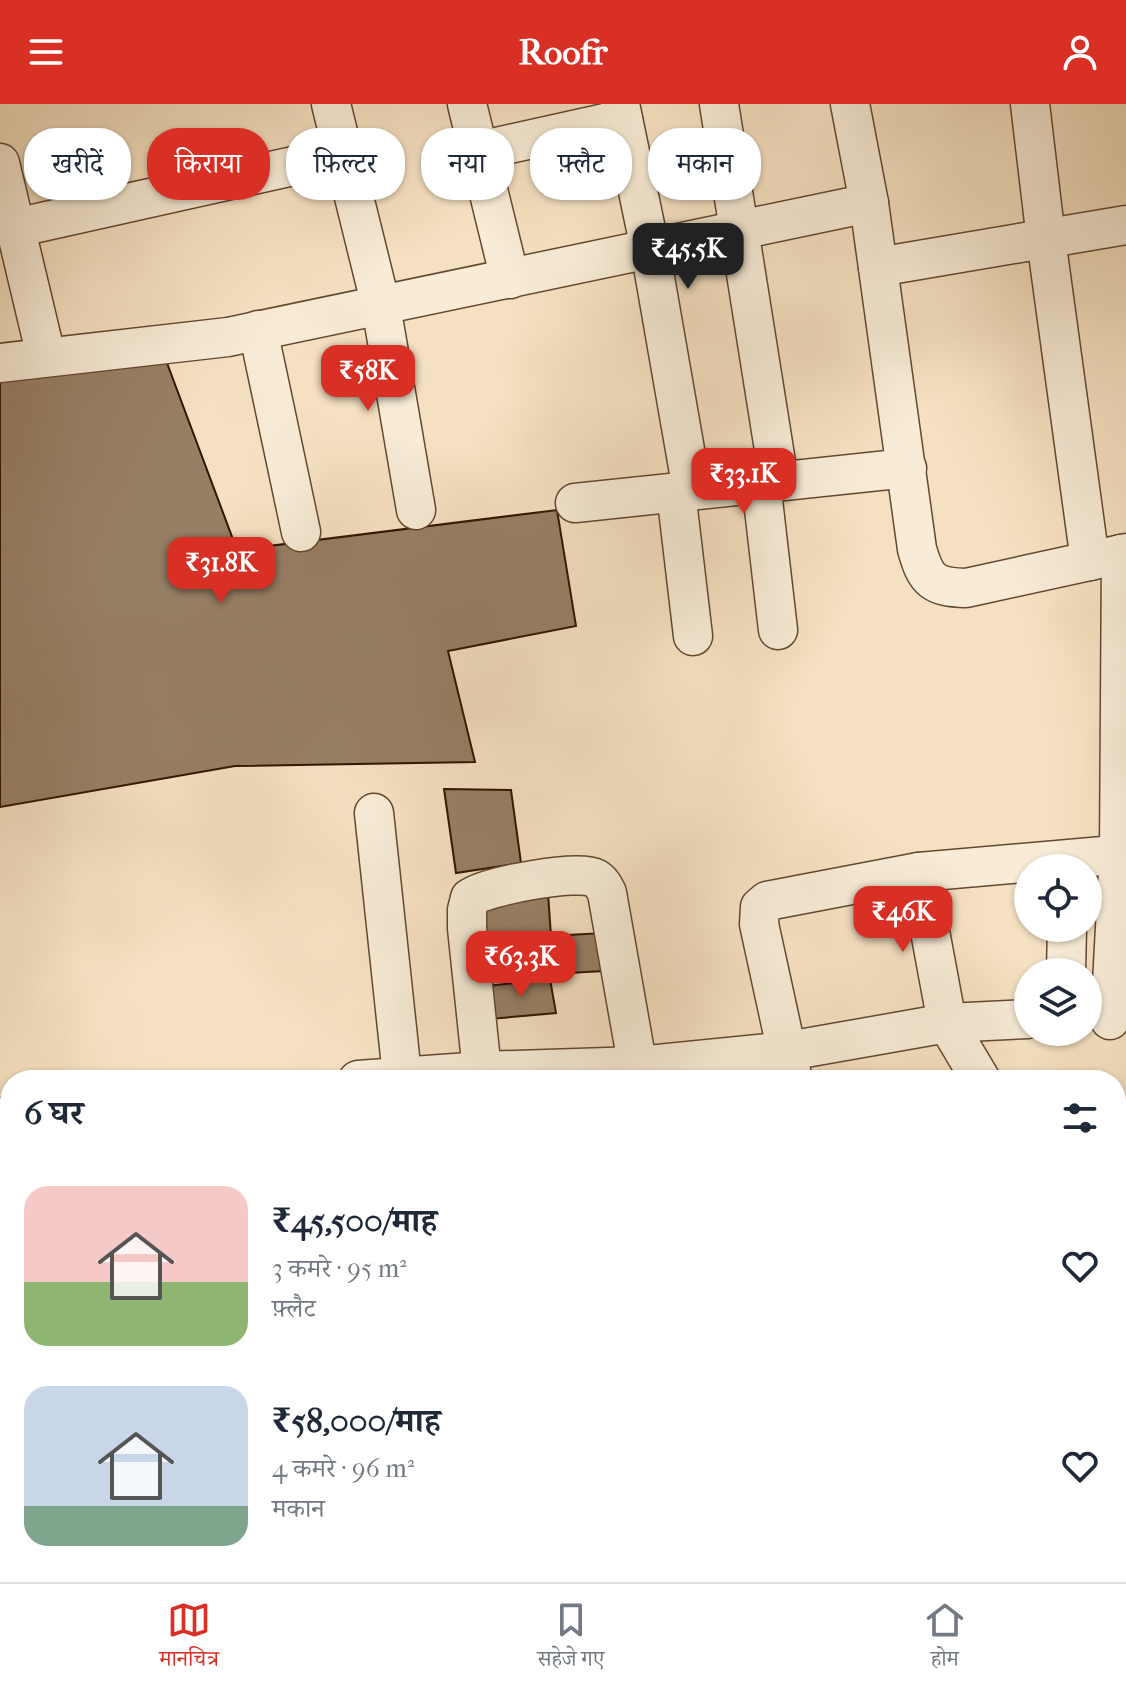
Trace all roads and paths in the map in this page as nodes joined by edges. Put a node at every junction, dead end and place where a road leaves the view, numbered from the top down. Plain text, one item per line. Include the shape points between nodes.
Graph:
1 (331, 104) edge
2 (467, 104) edge
3 (719, 104) edge
4 (850, 104) edge
5 (1030, 104) edge
6 (621, 112) edge
7 (337, 128) edge
8 (473, 128) edge
9 (514, 141) edge
10 (0, 163) edge
11 (286, 168) edge
12 (354, 200) edge
13 (490, 200) edge
14 (869, 203) junction
15 (1126, 225) edge
16 (15, 228) junction
17 (740, 231) junction
18 (1046, 239) junction
19 (650, 249) junction
20 (878, 267) junction
21 (510, 279) junction
22 (381, 306) junction
23 (258, 330) junction
24 (46, 356) junction
25 (0, 363) edge
26 (907, 468) junction
27 (770, 482) junction
28 (684, 491) junction
29 (575, 503) dead end
30 (416, 510) dead end
31 (301, 532) dead end
32 (1112, 556) edge
33 (778, 630) dead end
34 (693, 636) dead end
35 (374, 813) dead end
36 (1122, 854) edge
37 (1102, 857) edge
38 (1014, 866) edge
39 (919, 872) junction
40 (1014, 1020) edge
41 (1108, 1020) edge
42 (947, 1023) junction
43 (790, 1066) edge
44 (401, 1070) edge
45 (482, 1070) edge
46 (638, 1070) edge
47 (704, 1070) edge
48 (975, 1070) edge

1 - 7 street
2 - 8 street
3 - 17 street
4 - 14 street
5 - 18 street
6 - 9 street
6 - 19 street
10 - 16 street
11 - 16 street
12 - 22 street
13 - 21 street
14 - 17 street
14 - 20 street
15 - 18 street
16 - 24 street
17 - 19 street
17 - 27 street
18 - 20 street
18 - 32 street
19 - 21 street
19 - 28 street
20 - 26 street
21 - 22 street
22 - 23 street
22 - 30 street
23 - 24 street
23 - 31 street
24 - 25 street
26 - 27 street
26 - 32 street via 917,549 931,581 966,588
27 - 28 street
27 - 33 street
28 - 29 street
28 - 34 street
32 - 36 street
35 - 44 street
36 - 37 street
36 - 41 street
38 - 39 street
39 - 42 street
39 - 43 street via 774,899 760,907 759,924
40 - 42 street
42 - 43 street
42 - 48 street
43 - 47 street
45 - 46 street via 467,928 470,898 493,887 574,875 596,878 607,893

